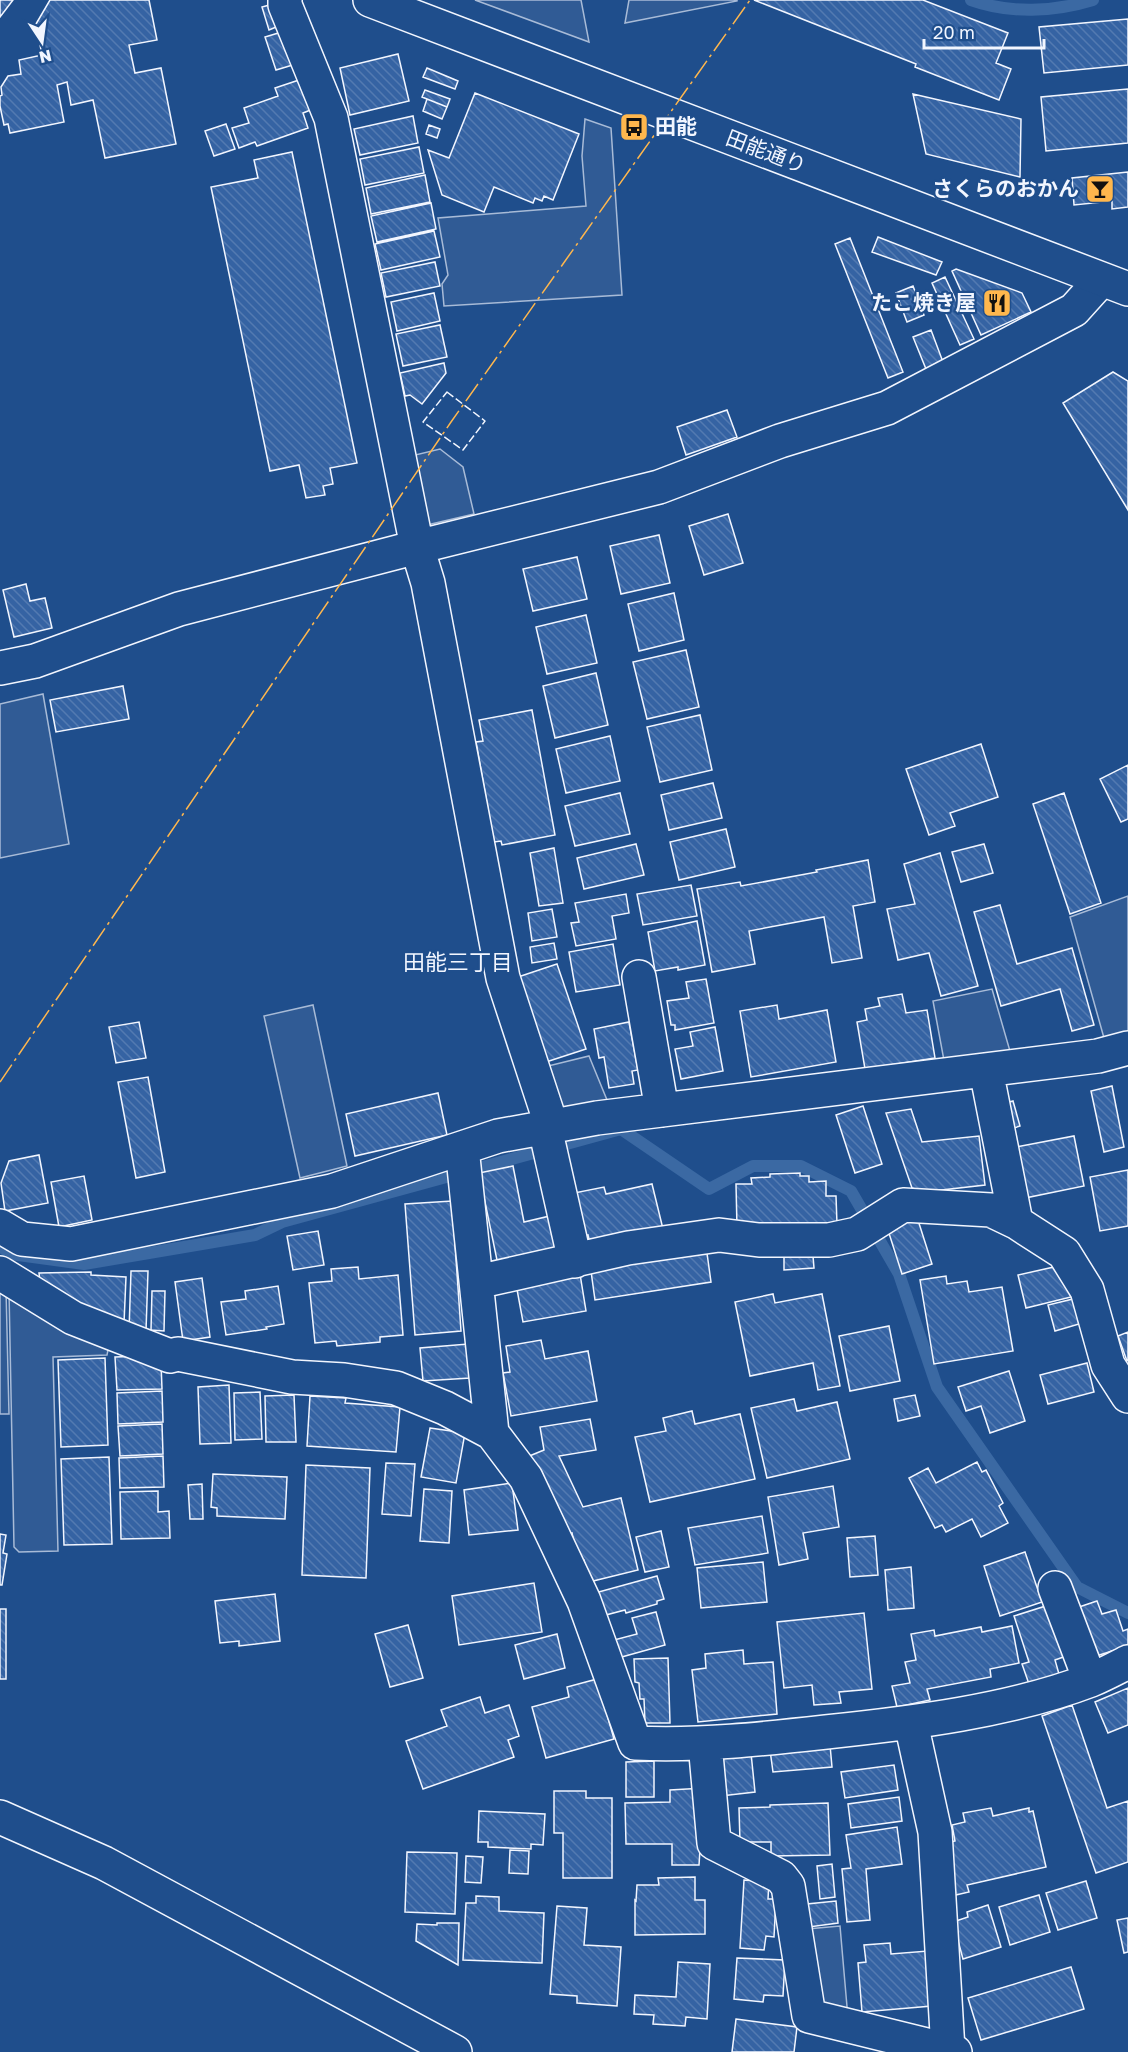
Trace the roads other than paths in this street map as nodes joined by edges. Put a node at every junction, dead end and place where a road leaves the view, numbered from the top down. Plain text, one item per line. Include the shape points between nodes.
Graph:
1 (285, 0) edge
2 (370, 0) edge
3 (1114, 284) edge
4 (417, 547) junction
5 (0, 668) edge
6 (639, 977) dead end
7 (1128, 1048) edge
8 (986, 1070) junction
9 (662, 1110) junction
10 (548, 1127) junction
11 (462, 1148) junction
12 (1016, 1222) junction
13 (0, 1226) edge
14 (575, 1260) junction
15 (0, 1274) edge
16 (477, 1282) junction
17 (1128, 1396) edge
18 (492, 1433) junction
19 (1055, 1588) dead end
20 (1128, 1662) edge
21 (1090, 1680) junction
22 (911, 1723) junction
23 (705, 1743) junction
24 (0, 1817) edge
25 (951, 2051) edge
26 (455, 2052) edge

1 - 4 street via 331,118
2 - 3 street, 田能通り
3 - 4 street via 1074,310 887,408 780,441 659,487
4 - 5 street via 179,609 34,661
4 - 10 street via 429,583 503,978
6 - 9 street
7 - 8 street via 1098,1056
8 - 9 street
8 - 12 street
9 - 10 street
10 - 11 street via 498,1136
10 - 14 street
11 - 13 street via 332,1191 71,1245 22,1239
11 - 16 street
12 - 14 street via 992,1210 903,1206 857,1234 829,1240 759,1240 719,1235
12 - 17 street via 1064,1253 1087,1290 1108,1365
14 - 16 street
15 - 18 street via 73,1318 170,1356 178,1354 292,1377 396,1388
16 - 18 street
18 - 23 street via 526,1478 584,1601 635,1743
19 - 21 street
20 - 21 street
21 - 22 street via 1024,1701
22 - 23 street
22 - 25 street via 935,1832
23 - 25 street via 714,1843 781,1878 788,1886 809,2016
24 - 26 street via 104,1863

